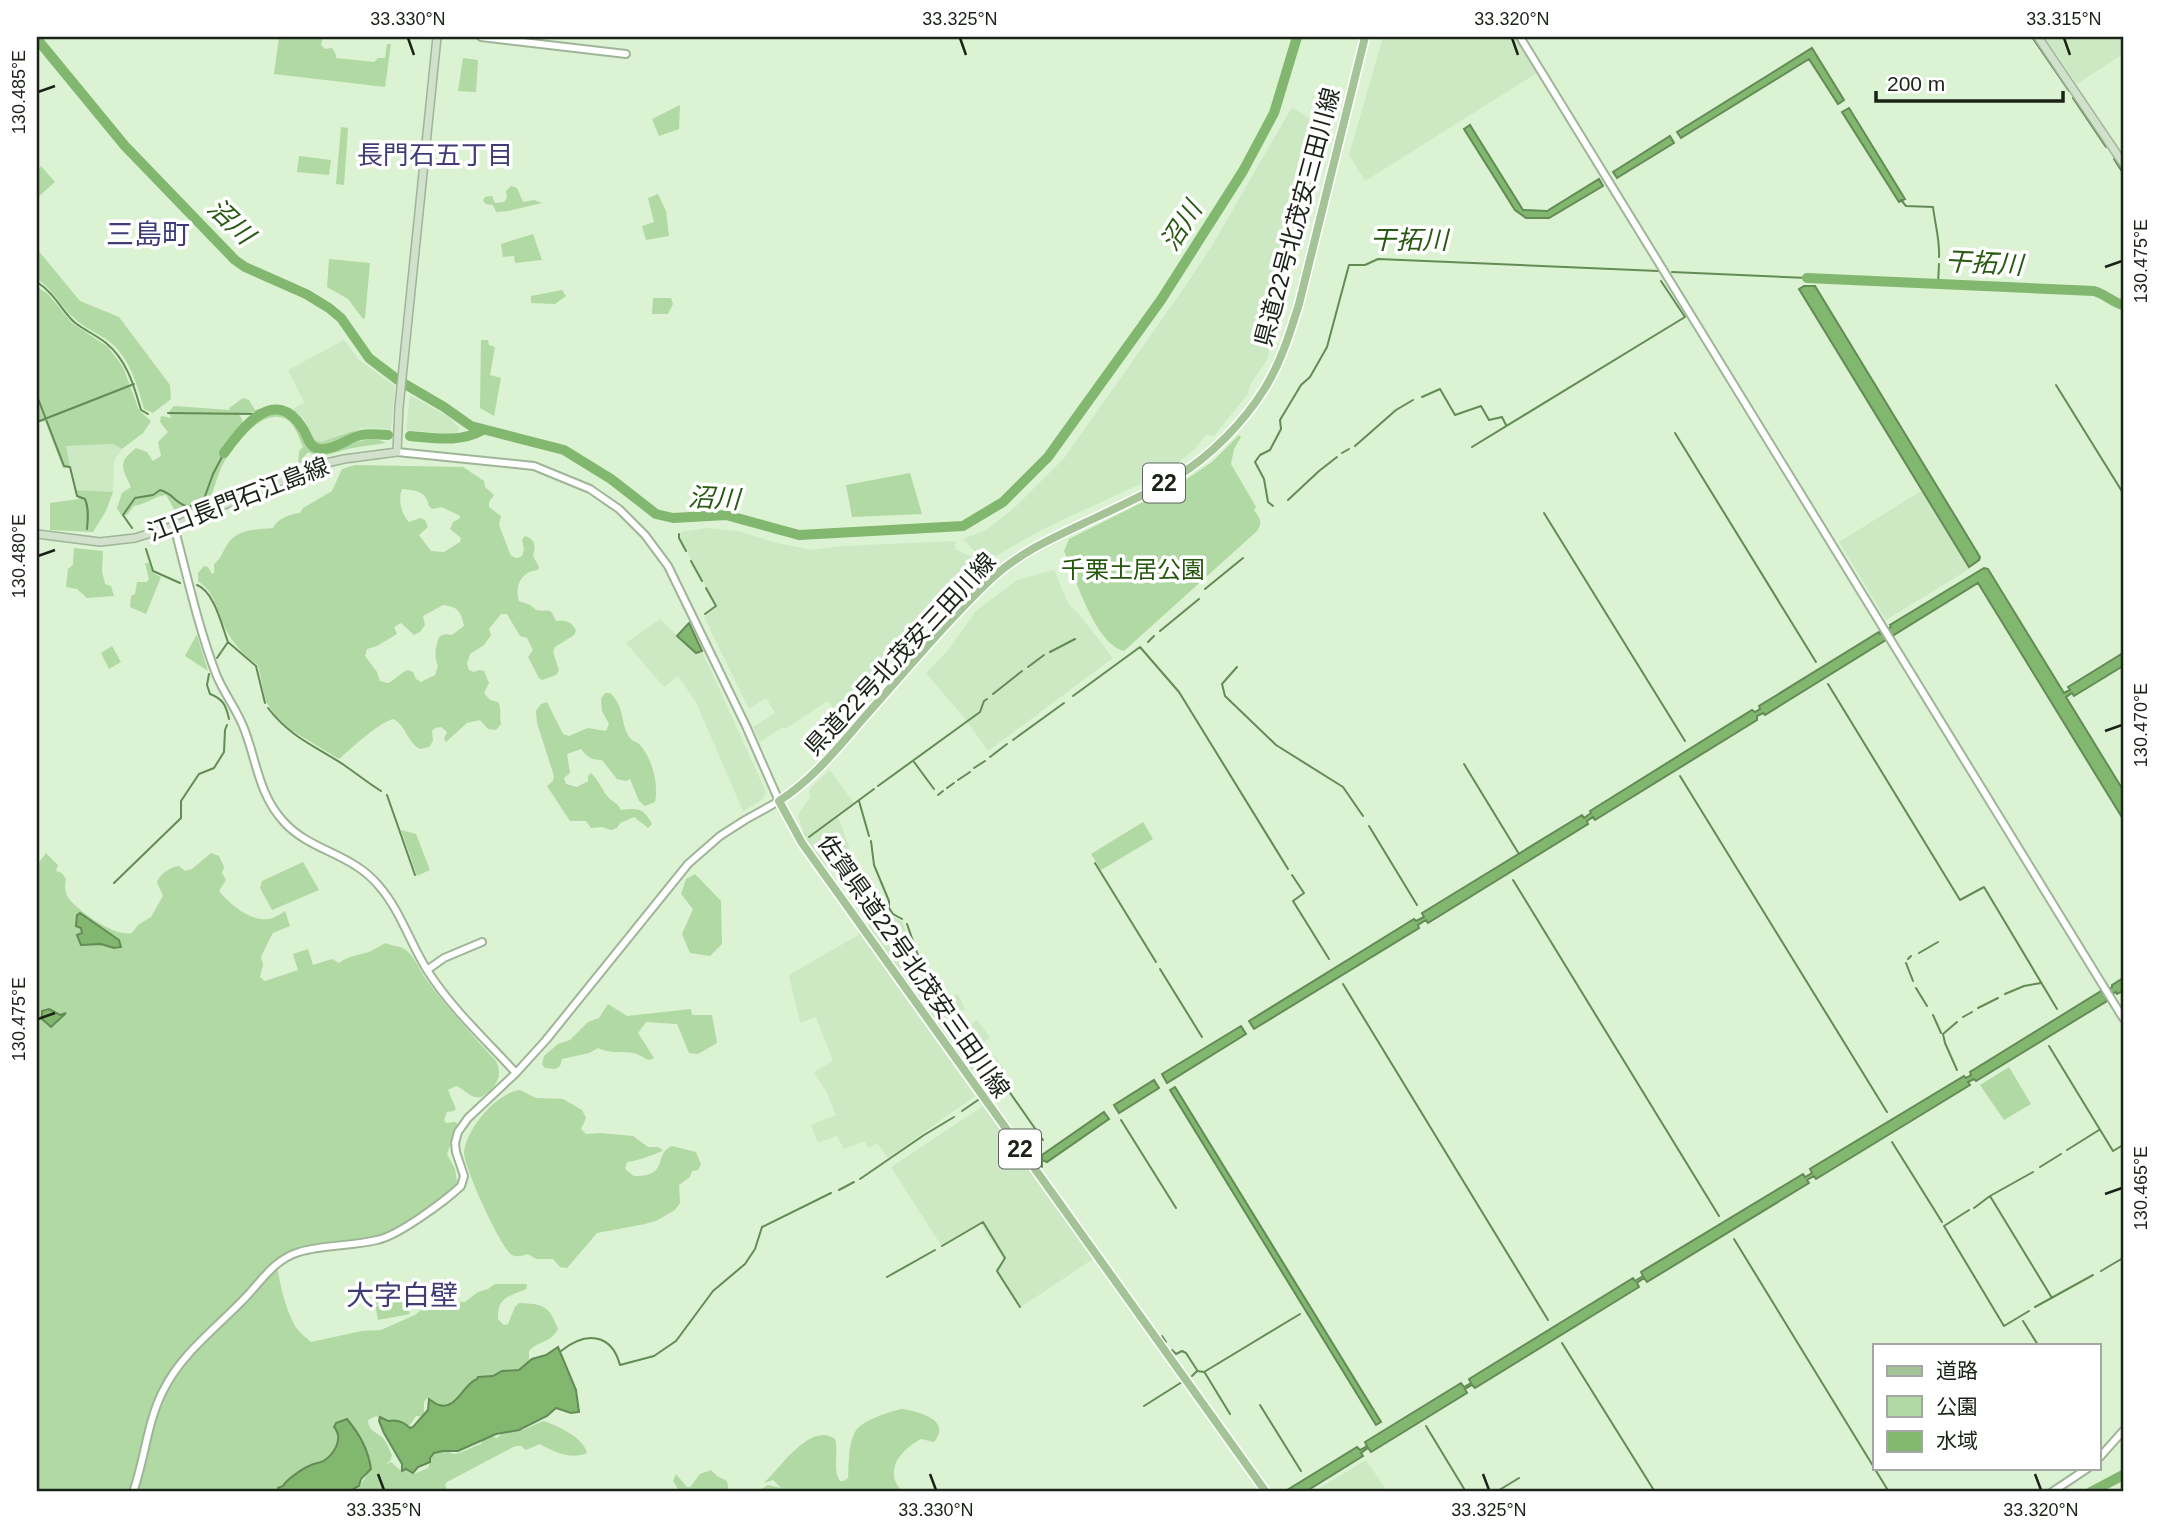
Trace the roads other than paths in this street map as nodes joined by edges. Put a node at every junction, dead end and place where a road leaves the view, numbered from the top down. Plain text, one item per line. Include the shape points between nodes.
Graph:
1 (436, 37) edge
2 (481, 37) edge
3 (1365, 37) edge
4 (1520, 37) edge
5 (2038, 37) edge
6 (626, 54) dead end
7 (2123, 163) edge
8 (397, 452) junction
9 (174, 526) junction
10 (37, 534) edge
11 (779, 801) junction
12 (482, 942) dead end
13 (427, 970) junction
14 (2123, 1018) edge
15 (516, 1073) junction
16 (2123, 1431) edge
17 (2100, 1457) edge
18 (2085, 1470) edge
19 (133, 1492) edge
20 (1266, 1492) edge
21 (2052, 1492) edge

1 - 8 main road
2 - 6 street
3 - 11 main road, 県道22号北茂安三田川線 / 22 via 1290,335 1265,388 1208,454 1178,476 1042,543 993,577 834,754
4 - 14 street
5 - 7 main road
8 - 9 main road, 江口長門石江島線 via 322,464
8 - 11 street via 534,466 590,489 619,509 668,566
9 - 10 main road, 江口長門石江島線 via 119,541
9 - 13 street via 212,662 241,721 268,801 290,828 359,866 374,880
11 - 15 street via 720,836 688,864
11 - 20 main road, 佐賀県道22号北茂安三田川線 / 22 via 802,843
12 - 13 street
13 - 15 street
15 - 19 street via 458,1132 456,1152 464,1181 457,1190 389,1237 286,1257 200,1340 162,1392
16 - 17 street
18 - 21 street

